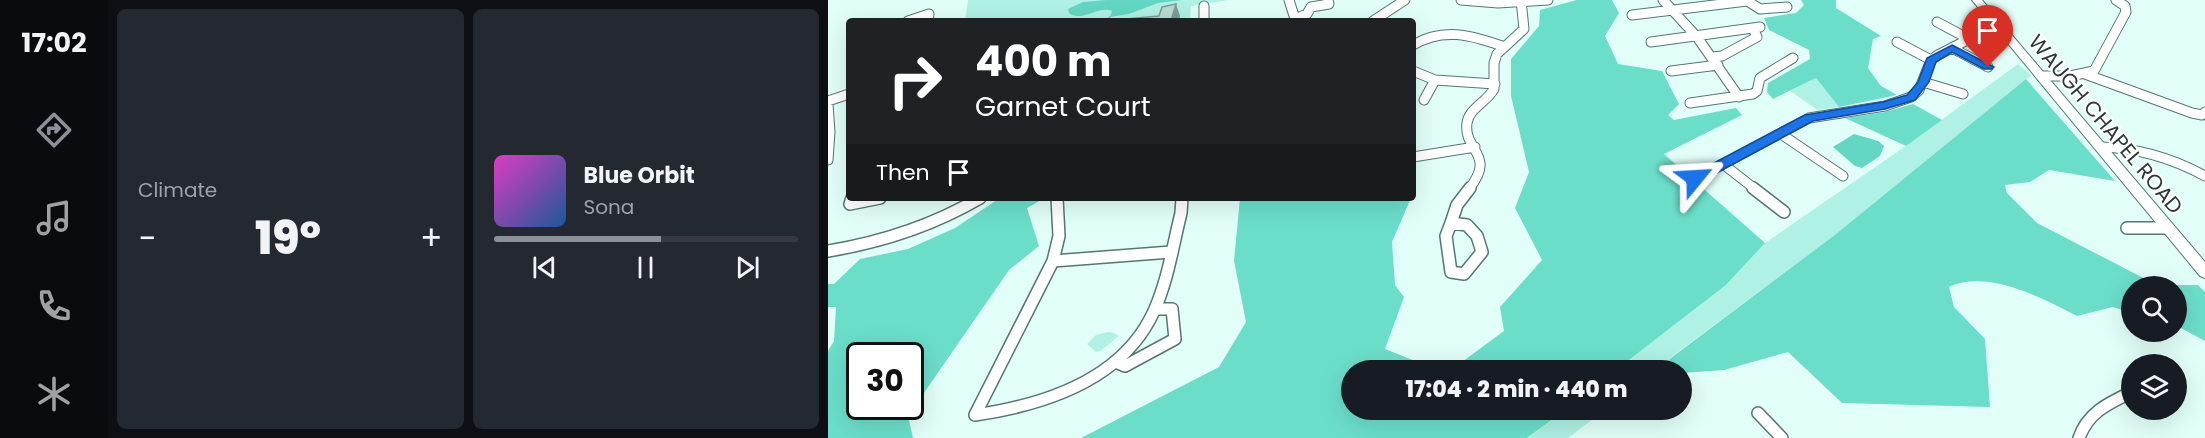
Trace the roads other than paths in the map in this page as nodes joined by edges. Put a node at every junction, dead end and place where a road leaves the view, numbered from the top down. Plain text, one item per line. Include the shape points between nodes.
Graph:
1 (1289, 0) edge
2 (1328, 0) edge
3 (1405, 0) edge
4 (1461, 0) edge
5 (1548, 0) edge
6 (1663, 0) edge
7 (1746, 0) edge
8 (1977, 0) edge
9 (2116, 0) edge
10 (2134, 0) edge
11 (1522, 2) edge
12 (1310, 3) edge
13 (1691, 4) edge
14 (1204, 6) dead end
15 (2125, 6) junction
16 (1787, 7) dead end
17 (1676, 11) junction
18 (1632, 15) dead end
19 (917, 18) edge
20 (928, 18) edge
21 (1204, 18) edge
22 (1295, 18) edge
23 (1300, 18) edge
24 (1378, 18) edge
25 (1937, 22) dead end
26 (1697, 36) junction
27 (2008, 36) junction
28 (1969, 39) junction
29 (1416, 41) edge
30 (1651, 42) dead end
31 (1897, 42) dead end
32 (1502, 46) junction
33 (1952, 48) junction
34 (1793, 58) dead end
35 (1931, 60) junction
36 (1716, 61) junction
37 (1988, 67) dead end
38 (1671, 71) dead end
39 (1416, 72) edge
40 (2085, 74) junction
41 (2041, 76) junction
42 (1435, 80) junction
43 (1923, 82) junction
44 (1495, 84) junction
45 (846, 93) edge
46 (1963, 94) dead end
47 (1739, 97) junction
48 (828, 100) edge
49 (1424, 100) dead end
50 (1690, 103) dead end
51 (2205, 112) edge
52 (1781, 134) junction
53 (1475, 147) junction
54 (2101, 147) junction
55 (1416, 157) edge
56 (828, 160) edge
57 (1723, 164) junction
58 (1843, 176) dead end
59 (2205, 176) edge
60 (1695, 178) dead end
61 (851, 201) edge
62 (864, 201) edge
63 (975, 201) edge
64 (1057, 201) edge
65 (1182, 201) edge
66 (1784, 212) dead end
67 (1451, 223) junction
68 (2127, 228) dead end
69 (2167, 228) junction
70 (828, 251) edge
71 (1171, 252) junction
72 (1053, 261) junction
73 (2205, 272) edge
74 (1155, 309) junction
75 (1115, 362) junction
76 (2121, 397) edge
77 (1758, 413) dead end
78 (1782, 438) edge
79 (2079, 438) edge

1 - 22 street
2 - 12 street via 1329,3
3 - 24 street
4 - 11 street
5 - 11 street
6 - 17 street
7 - 13 street
7 - 16 street via 1759,11
8 - 27 main road, WAUGH CHAPEL ROAD
9 - 15 street
10 - 15 street
11 - 32 street via 1524,29
12 - 23 street via 1310,12
13 - 17 street
14 - 21 street
15 - 40 street via 2125,16 2097,68
17 - 18 street
17 - 26 street
19 - 20 street via 929,14
25 - 28 street
26 - 30 street
26 - 36 street
26 - 36 street via 1757,28 1757,37
27 - 28 street
27 - 41 main road, WAUGH CHAPEL ROAD
28 - 33 street
29 - 32 street via 1462,30
31 - 35 street
32 - 44 street via 1493,65
33 - 35 street
33 - 37 street
34 - 47 street via 1760,78 1757,91
35 - 43 street
36 - 38 street
36 - 47 street
39 - 42 street
40 - 41 street
40 - 51 street via 2192,113
41 - 54 main road, WAUGH CHAPEL ROAD
42 - 44 street
42 - 49 street
43 - 46 street
43 - 52 street via 1911,97 1899,102 1820,115
44 - 53 street via 1492,93 1467,120
45 - 48 street
47 - 50 street
48 - 56 street
52 - 57 street
52 - 58 street
53 - 55 street
53 - 67 street via 1481,169 1457,205
54 - 59 street via 2124,147 2187,165
54 - 69 main road, WAUGH CHAPEL ROAD
57 - 60 street
57 - 66 street
61 - 62 street via 850,204
63 - 70 street via 953,215 903,235
64 - 72 street via 1059,236
65 - 71 street
67 - 67 street via 1446,236 1451,272 1464,274 1482,252 1477,236 1467,225
68 - 69 street
69 - 73 main road, WAUGH CHAPEL ROAD
71 - 72 street
71 - 74 street
72 - 75 street via 975,415 1014,411 1059,397
74 - 75 street
74 - 75 street via 1172,309 1175,339 1125,366
76 - 79 street via 2089,416
77 - 78 street

